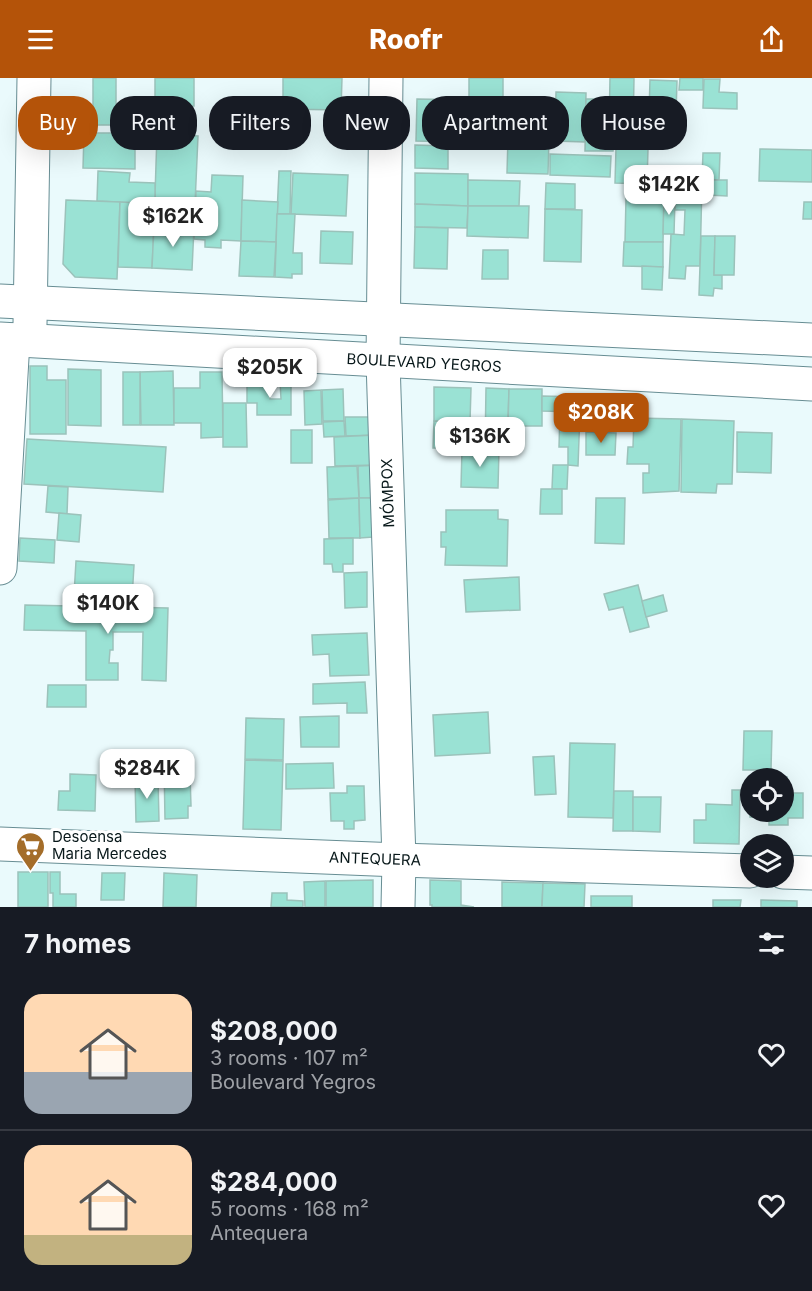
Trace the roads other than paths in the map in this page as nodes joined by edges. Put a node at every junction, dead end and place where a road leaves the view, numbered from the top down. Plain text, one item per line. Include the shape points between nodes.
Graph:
1 (33, 78) edge
2 (386, 78) edge
3 (15, 301) edge
4 (383, 319) junction
5 (14, 340) edge
6 (812, 340) edge
7 (384, 361) junction
8 (812, 384) edge
9 (0, 568) edge
10 (1, 838) edge
11 (399, 860) junction
12 (740, 871) edge
13 (794, 872) edge
14 (812, 873) edge
15 (398, 907) edge

1 - 3 street
2 - 4 street, MÓMPOX
3 - 4 street
3 - 5 street
4 - 6 street
4 - 7 street, MÓMPOX
5 - 7 street, BOULEVARD YEGROS
5 - 9 street
7 - 8 street, BOULEVARD YEGROS
7 - 11 street, MÓMPOX
10 - 11 street, ANTEQUERA
11 - 12 street, ANTEQUERA
11 - 15 street, MÓMPOX
13 - 14 street

